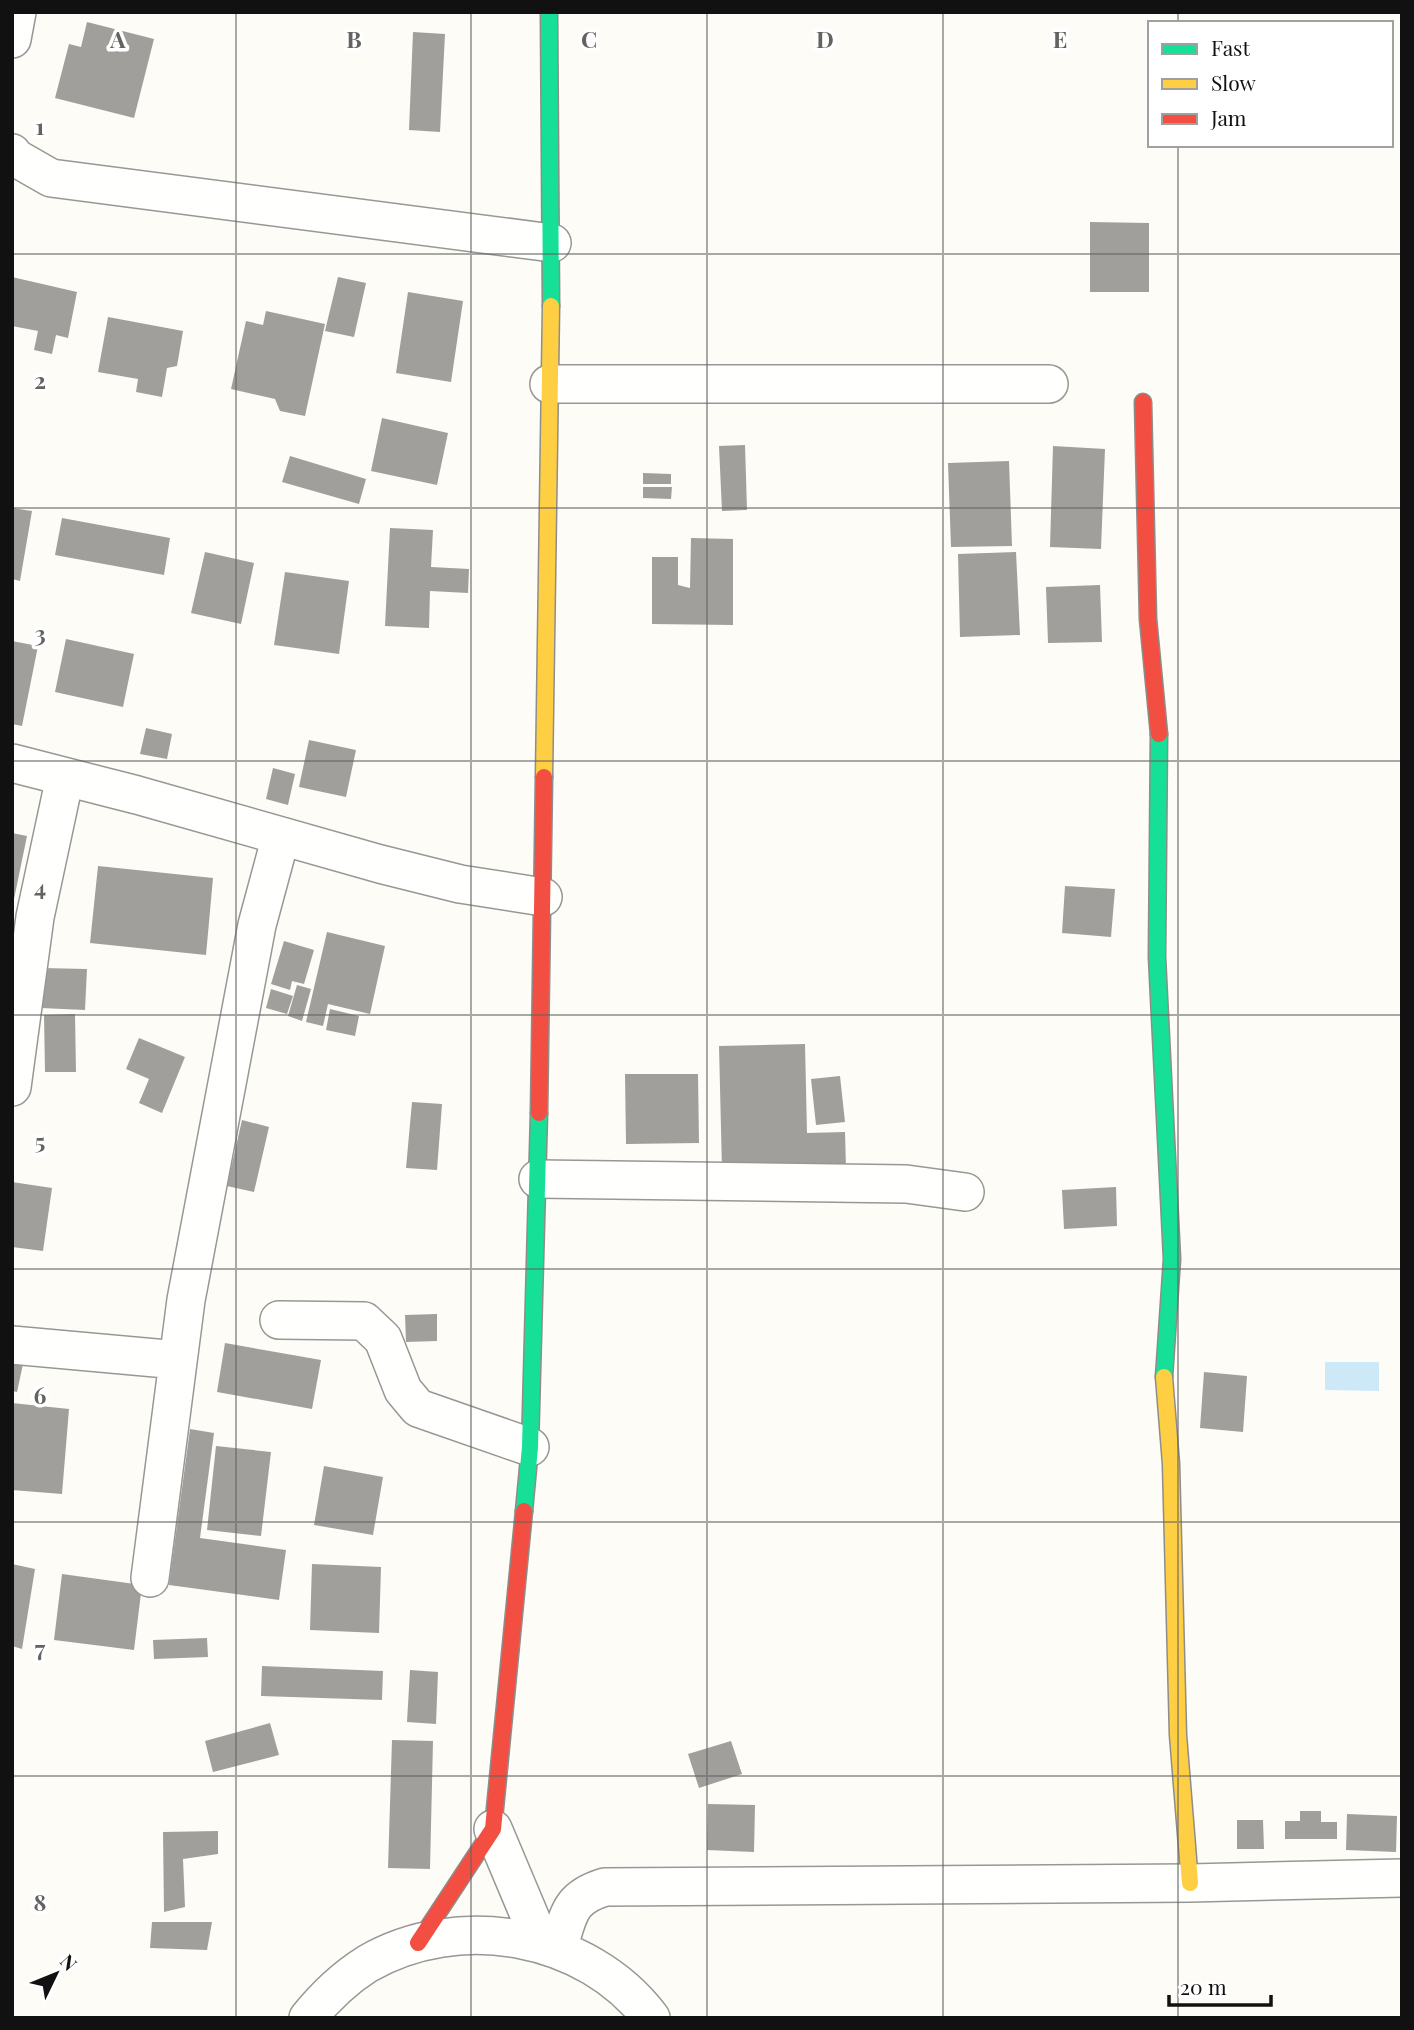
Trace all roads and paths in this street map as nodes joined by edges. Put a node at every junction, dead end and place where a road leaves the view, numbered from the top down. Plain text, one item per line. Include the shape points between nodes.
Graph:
1 (17, 12) edge
2 (550, 12) edge
3 (12, 39) edge
4 (12, 153) edge
5 (552, 243) junction
6 (549, 383) junction
7 (1049, 384) dead end
8 (1143, 402) dead end
9 (12, 763) edge
10 (65, 777) junction
11 (281, 836) junction
12 (543, 897) junction
13 (12, 1087) edge
14 (538, 1179) junction
15 (965, 1192) dead end
16 (279, 1320) dead end
17 (12, 1345) edge
18 (178, 1360) junction
19 (530, 1447) junction
20 (149, 1578) dead end
21 (493, 1829) junction
22 (1402, 1878) edge
23 (1191, 1883) junction
24 (418, 1943) junction
25 (550, 1946) junction
26 (308, 2018) edge
27 (651, 2018) edge

1 - 3 street
2 - 5 street
4 - 5 street via 51,178
5 - 6 street
6 - 7 street
6 - 12 street
8 - 23 street via 1148,619 1159,734 1157,957 1172,1259 1163,1367 1171,1464 1178,1735
9 - 10 street
10 - 11 street
10 - 13 street via 34,917
11 - 12 street via 460,884
11 - 18 street via 257,925
12 - 14 street
14 - 15 street via 906,1184
14 - 19 street
16 - 19 street via 364,1321 383,1339 403,1390 418,1408
17 - 18 street
18 - 20 street
19 - 21 street
21 - 24 street
21 - 25 street
22 - 23 street
23 - 25 street via 606,1887 589,1892 571,1907
24 - 25 street via 479,1934
24 - 26 street via 367,1964 323,1999
25 - 27 street via 603,1972

